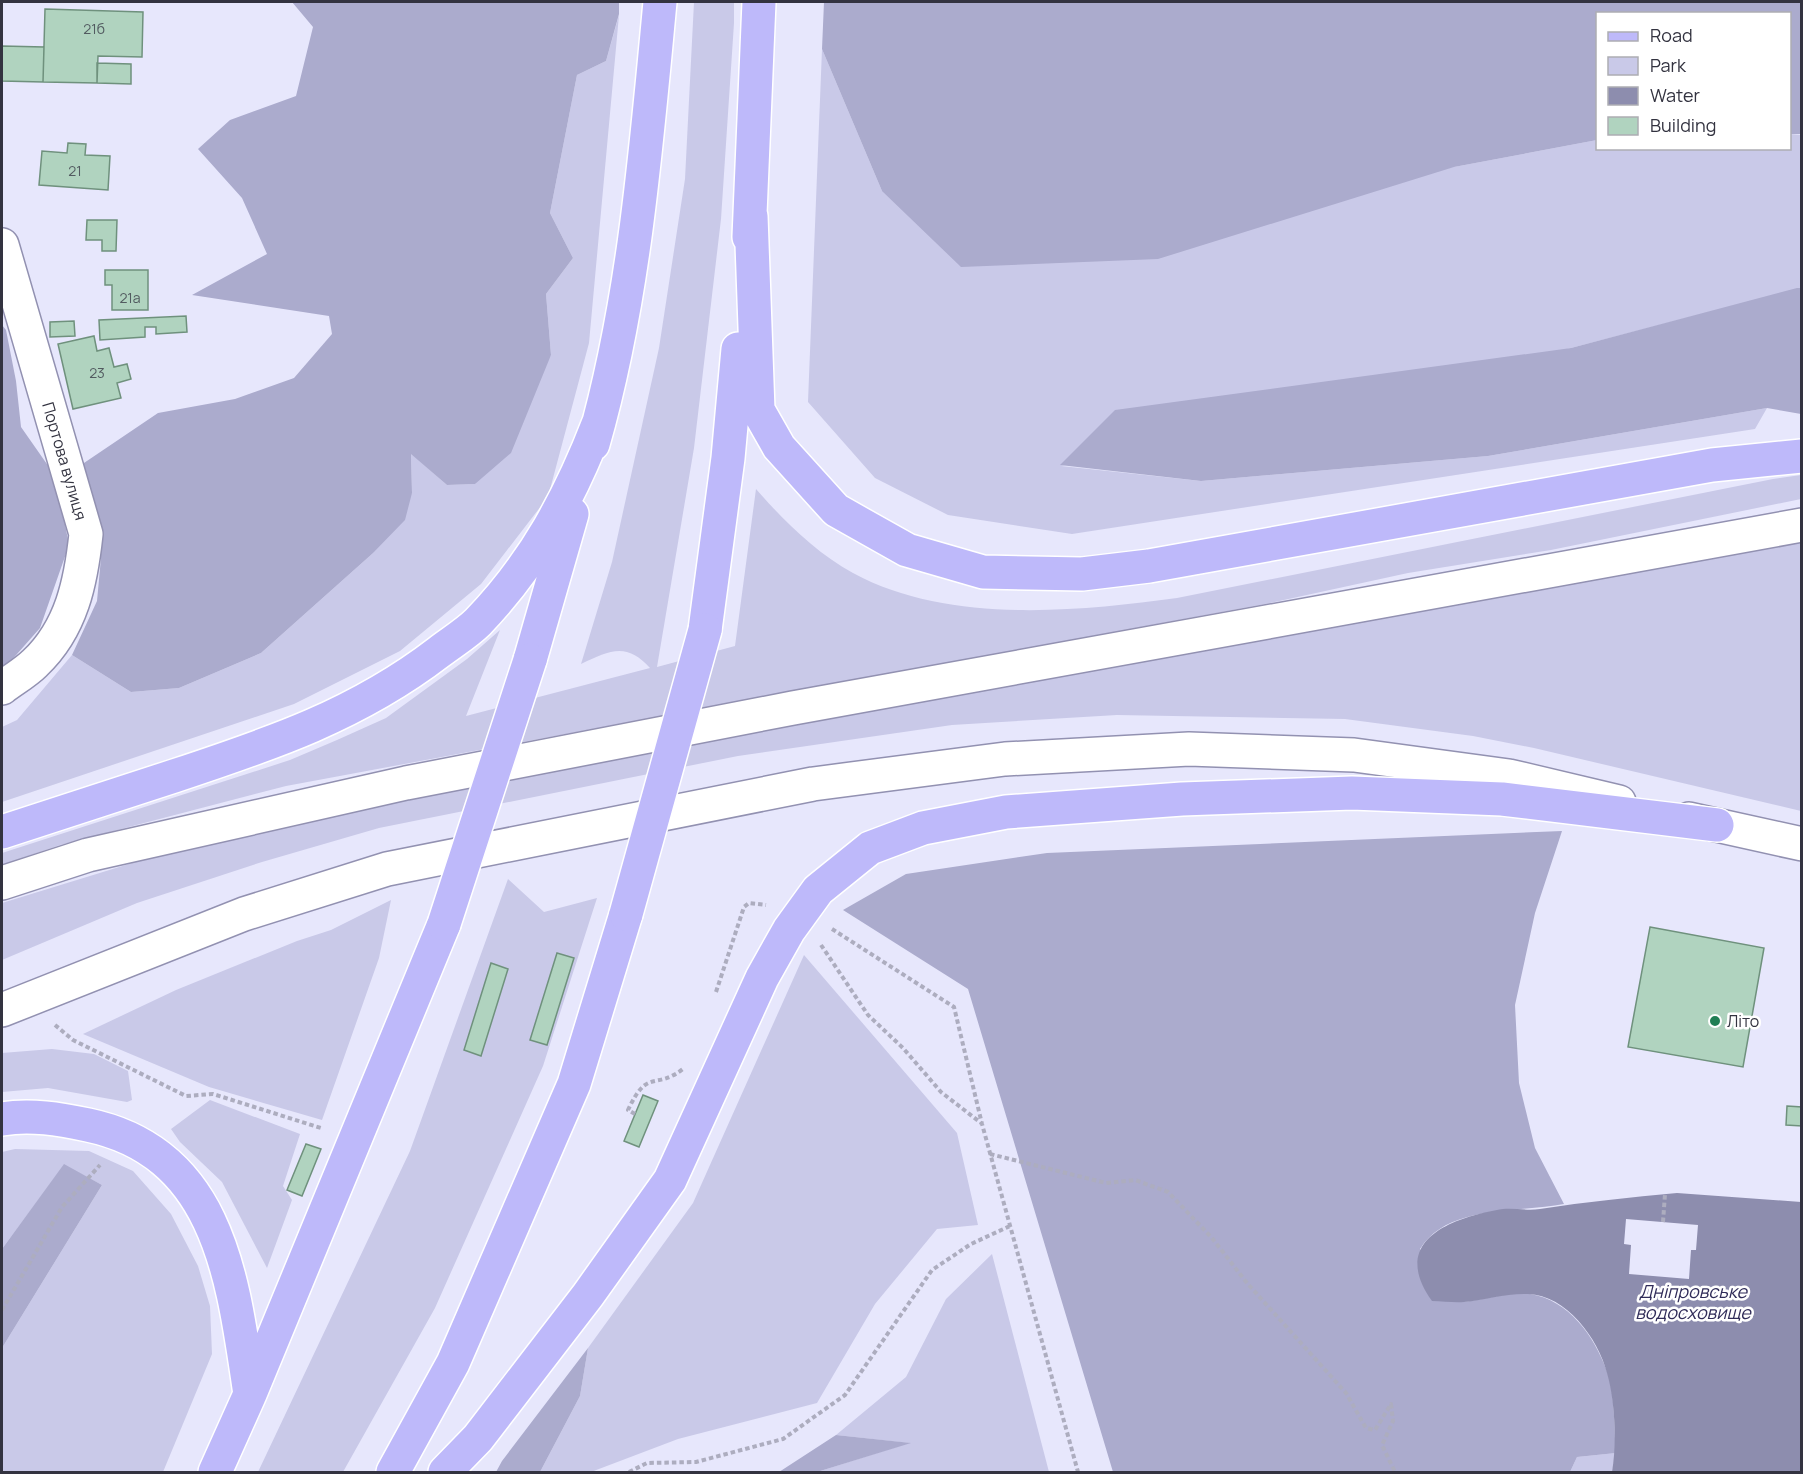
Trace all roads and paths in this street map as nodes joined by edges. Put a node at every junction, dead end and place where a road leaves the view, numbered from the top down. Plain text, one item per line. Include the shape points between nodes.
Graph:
1 (660, 2) edge
2 (759, 2) edge
3 (751, 216) junction
4 (2, 245) edge
5 (599, 422) junction
6 (1802, 456) edge
7 (1802, 525) edge
8 (2, 688) edge
9 (1717, 825) junction
10 (2, 832) edge
11 (1802, 844) edge
12 (2, 883) edge
13 (744, 907) dead end
14 (801, 914) junction
15 (712, 1003) dead end
16 (14, 1005) edge
17 (687, 1063) dead end
18 (635, 1114) dead end
19 (2, 1119) edge
20 (982, 1124) junction
21 (321, 1128) dead end
22 (990, 1154) junction
23 (103, 1162) dead end
24 (1665, 1194) dead end
25 (1663, 1222) dead end
26 (1010, 1226) junction
27 (2, 1310) edge
28 (250, 1394) junction
29 (215, 1473) edge
30 (393, 1473) edge
31 (445, 1473) edge
32 (629, 1473) edge
33 (1078, 1473) edge
34 (1395, 1473) edge

1 - 5 main road via 643,176
2 - 3 main road
3 - 6 main road via 758,410 779,447 836,510 863,527 908,550 983,572 1082,574 1149,566 1712,465
3 - 30 main road, bridge via 728,458 705,630 627,914 574,1084 453,1363
4 - 8 street, Портова вулиця via 86,534 81,582 62,628 35,663
5 - 10 main road via 559,515 516,579 477,624 402,678 330,720 214,763
5 - 28 main road, bridge via 530,660 444,924
7 - 12 street via 794,708 406,783 88,855
9 - 11 street
9 - 14 main road via 1502,799 1352,793 1182,799 1006,812 923,828 870,848 818,890
9 - 16 street via 1509,776 1354,755 1189,749 1005,759 813,784 387,869 244,914
13 - 15 path
14 - 20 path via 868,1015 941,1092
14 - 20 path via 821,922 954,1007
14 - 31 main road via 762,978 670,1179 588,1295 492,1420
16 - 21 path via 73,1040 186,1096 213,1094
17 - 18 path via 681,1071 646,1082 628,1110
19 - 28 main road via 17,1116 61,1120 107,1129 136,1140 188,1185 209,1220 226,1262
20 - 22 path
22 - 26 path
22 - 34 path via 1106,1183 1135,1180 1168,1192 1346,1393 1366,1428 1375,1430 1391,1404 1393,1421 1383,1446
23 - 27 path via 62,1207
24 - 25 path
26 - 32 path via 971,1244 932,1270 845,1395 783,1439 696,1462 646,1463
26 - 33 path
28 - 29 main road

